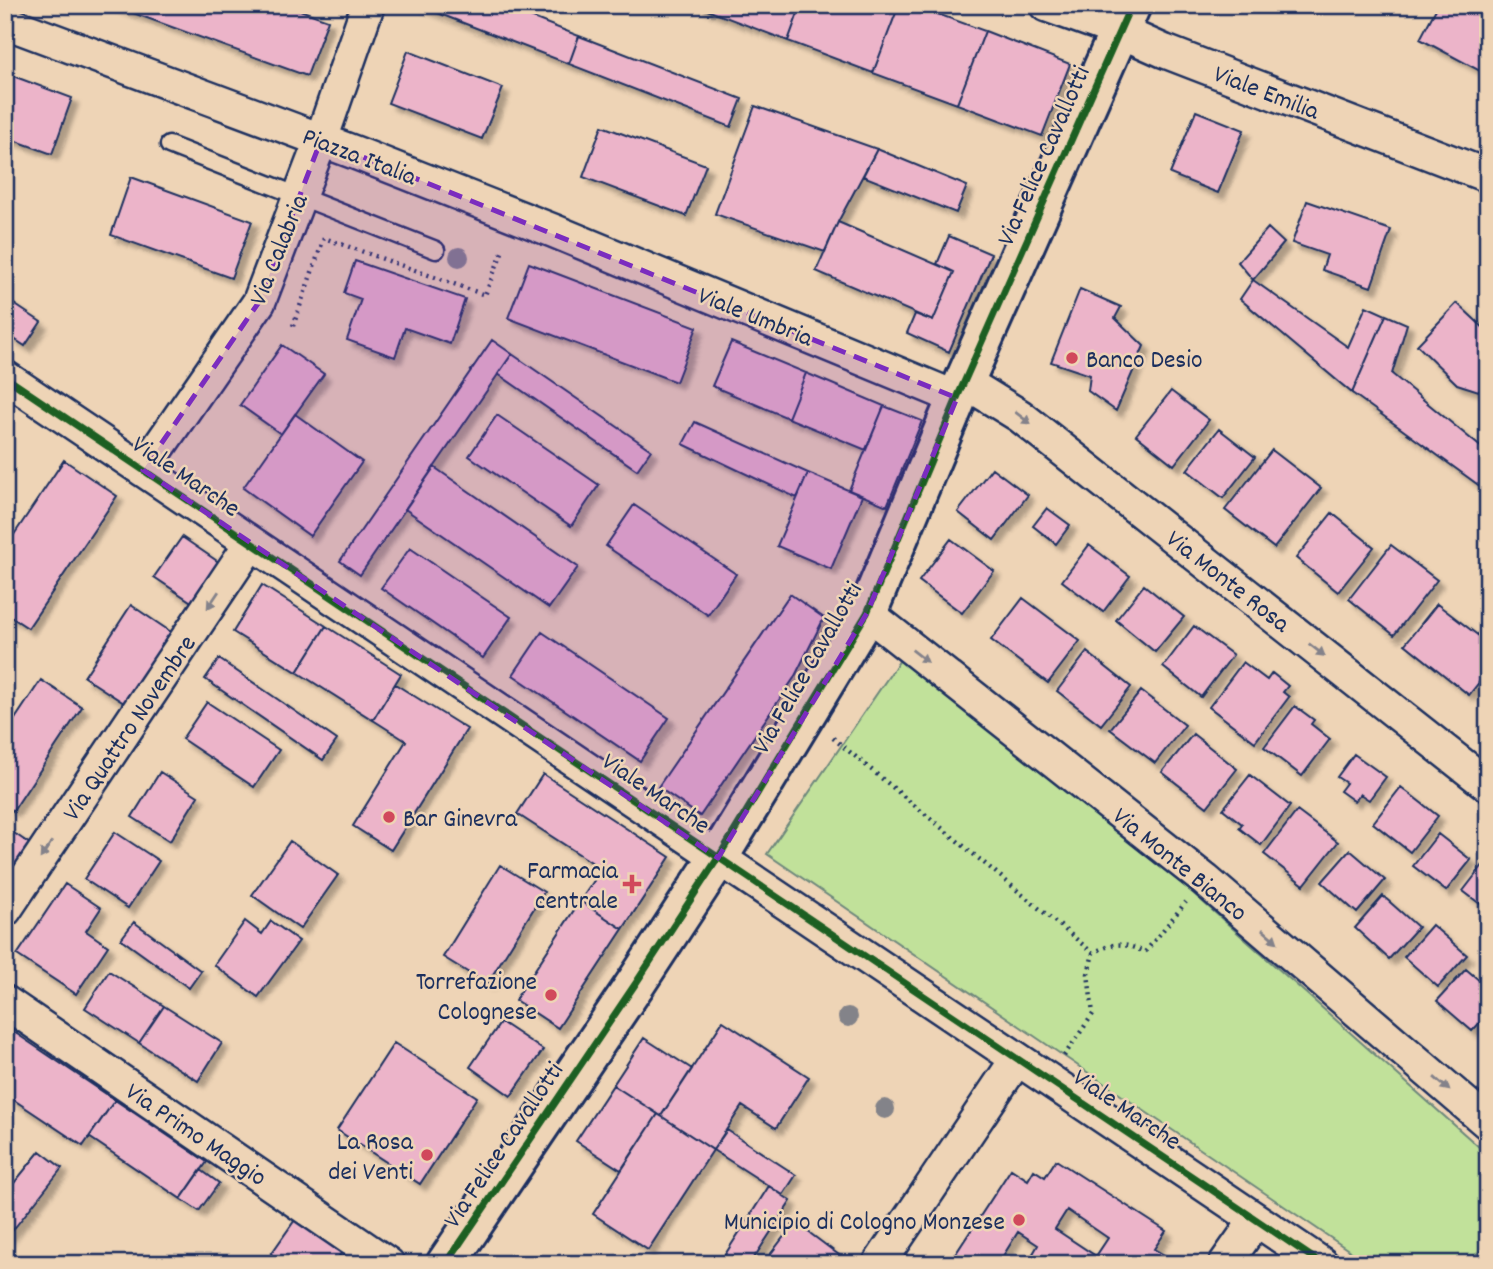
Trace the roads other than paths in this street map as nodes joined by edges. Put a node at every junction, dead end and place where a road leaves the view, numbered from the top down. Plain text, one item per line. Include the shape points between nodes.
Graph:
1 (368, 5) edge
2 (1046, 5) edge
3 (1125, 18) edge
4 (5, 22) edge
5 (321, 140) junction
6 (169, 145) dead end
7 (1488, 176) edge
8 (299, 195) junction
9 (554, 231) joint
10 (436, 250) dead end
11 (5, 377) edge
12 (961, 390) junction
13 (143, 470) junction
14 (251, 543) junction
15 (867, 612) junction
16 (1488, 785) edge
17 (718, 858) junction
18 (5, 910) edge
19 (5, 1002) edge
20 (1017, 1059) junction
21 (1488, 1123) edge
22 (1256, 1220) junction
23 (388, 1264) edge
24 (446, 1264) edge
25 (878, 1264) edge
26 (1225, 1264) edge
27 (1322, 1264) edge

1 - 5 street, Via Calabria
2 - 3 street, Viale Emilia
3 - 7 street, Viale Emilia via 1164,51
3 - 12 street, Via Felice Cavallotti
4 - 5 street, Piazza Italia
5 - 8 street, Via Calabria
5 - 9 street, Piazza Italia
6 - 8 lane
8 - 10 lane
8 - 13 street, Via Calabria via 258,302
9 - 12 street, Viale Umbria
11 - 13 street, Viale Marche
12 - 15 street, Via Felice Cavallotti
12 -> 16 street, Via Monte Rosa via 1020,416
13 - 14 street, Viale Marche
14 - 17 street, Viale Marche
14 -> 18 street, Via Quattro Novembre
15 - 17 street, Via Felice Cavallotti
15 -> 21 street, Via Monte Bianco via 1205,880
17 - 20 street, Viale Marche
17 - 24 street, Via Felice Cavallotti
19 - 23 street, Via Primo Maggio
20 - 22 street, Viale Marche
20 - 25 street
22 - 26 street
22 - 27 street, Viale Marche

